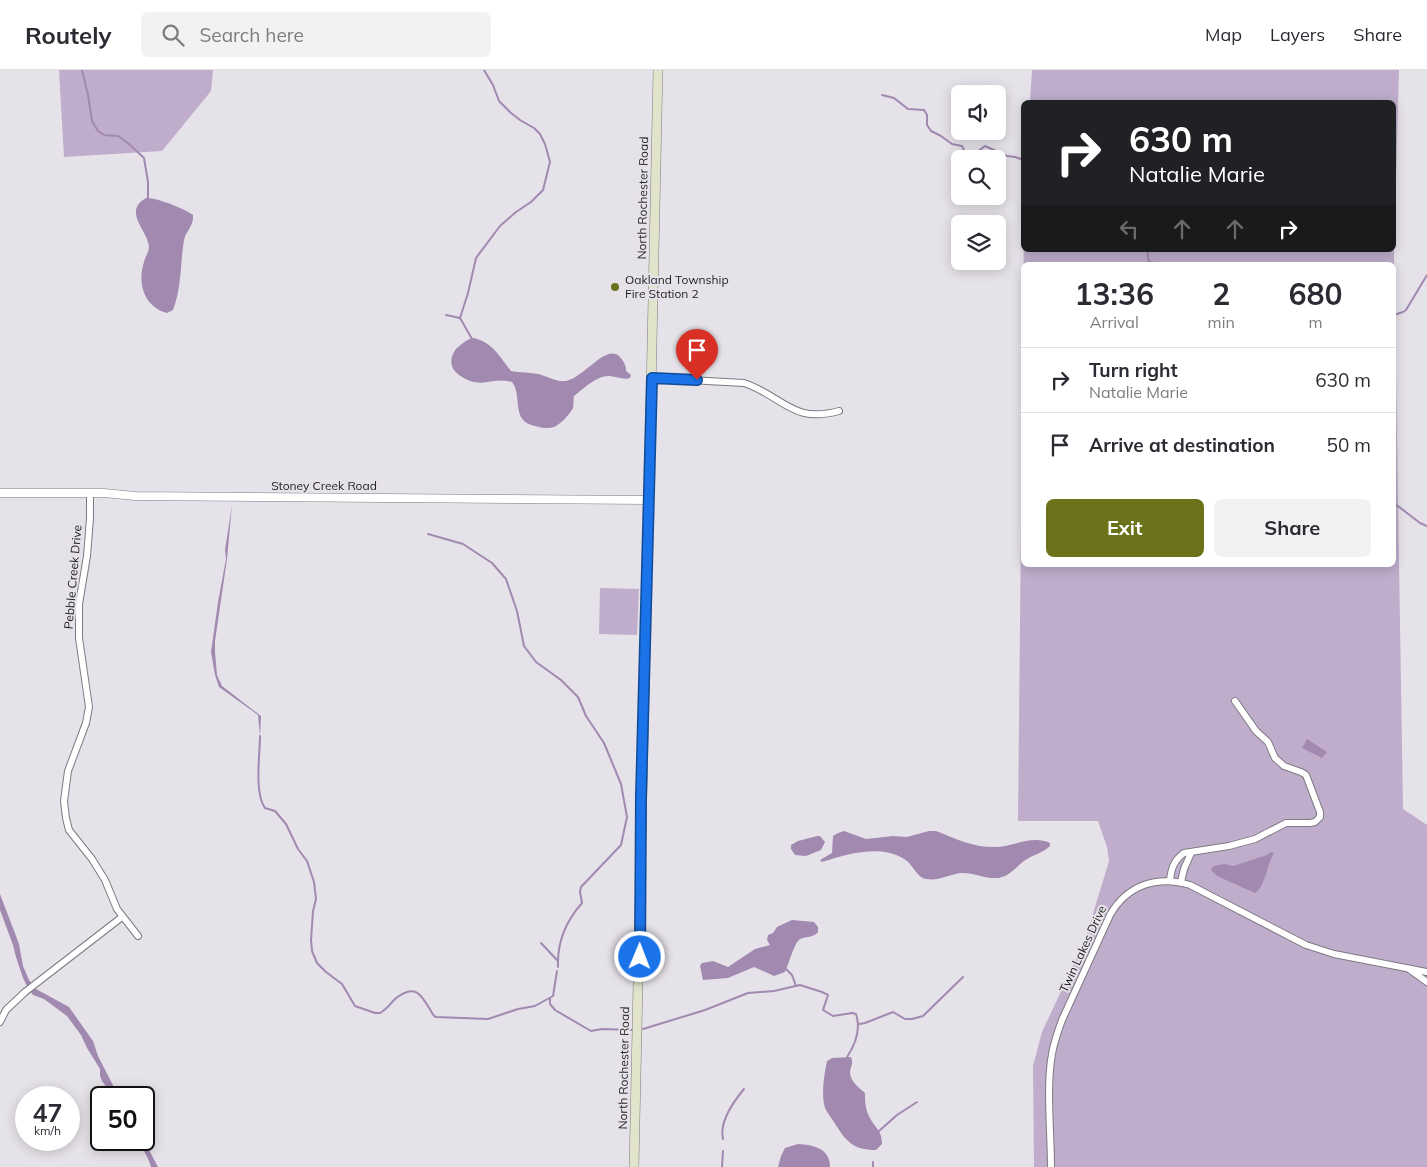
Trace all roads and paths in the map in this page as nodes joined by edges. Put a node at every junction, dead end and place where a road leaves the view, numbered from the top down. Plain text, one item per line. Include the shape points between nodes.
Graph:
1 (658, 70) edge
2 (652, 378) junction
3 (839, 411) dead end
4 (0, 493) edge
5 (90, 494) junction
6 (648, 500) junction
7 (1235, 701) dead end
8 (1191, 853) junction
9 (1170, 880) junction
10 (1181, 882) junction
11 (122, 917) junction
12 (138, 936) dead end
13 (1408, 968) junction
14 (1427, 972) edge
15 (1427, 982) edge
16 (0, 1022) edge
17 (634, 1167) edge
18 (1051, 1167) edge

1 - 2 main road, North Rochester Road
2 - 3 street via 744,383 759,388 792,410 824,415
2 - 6 main road, North Rochester Road
4 - 5 street, Stoney Creek Road
5 - 6 street, Stoney Creek Road
5 - 11 street, Pebble Creek Drive via 78,638 90,707 68,770 64,801 69,830 105,880
6 - 17 main road, North Rochester Road
7 - 8 street via 1268,742 1275,758 1306,775 1320,816 1310,823 1286,823 1244,842
8 - 9 street via 1180,856 1172,867
8 - 10 street
9 - 10 street, Twin Lakes Drive
9 - 18 street, Twin Lakes Drive via 1146,884 1116,904 1062,1020 1051,1067
10 - 13 street, Twin Lakes Drive via 1306,945 1334,954
11 - 12 street, Pebble Creek Drive
11 - 16 street via 25,992 6,1010
13 - 14 street, Twin Lakes Drive
13 - 15 street, Twin Lakes Drive

